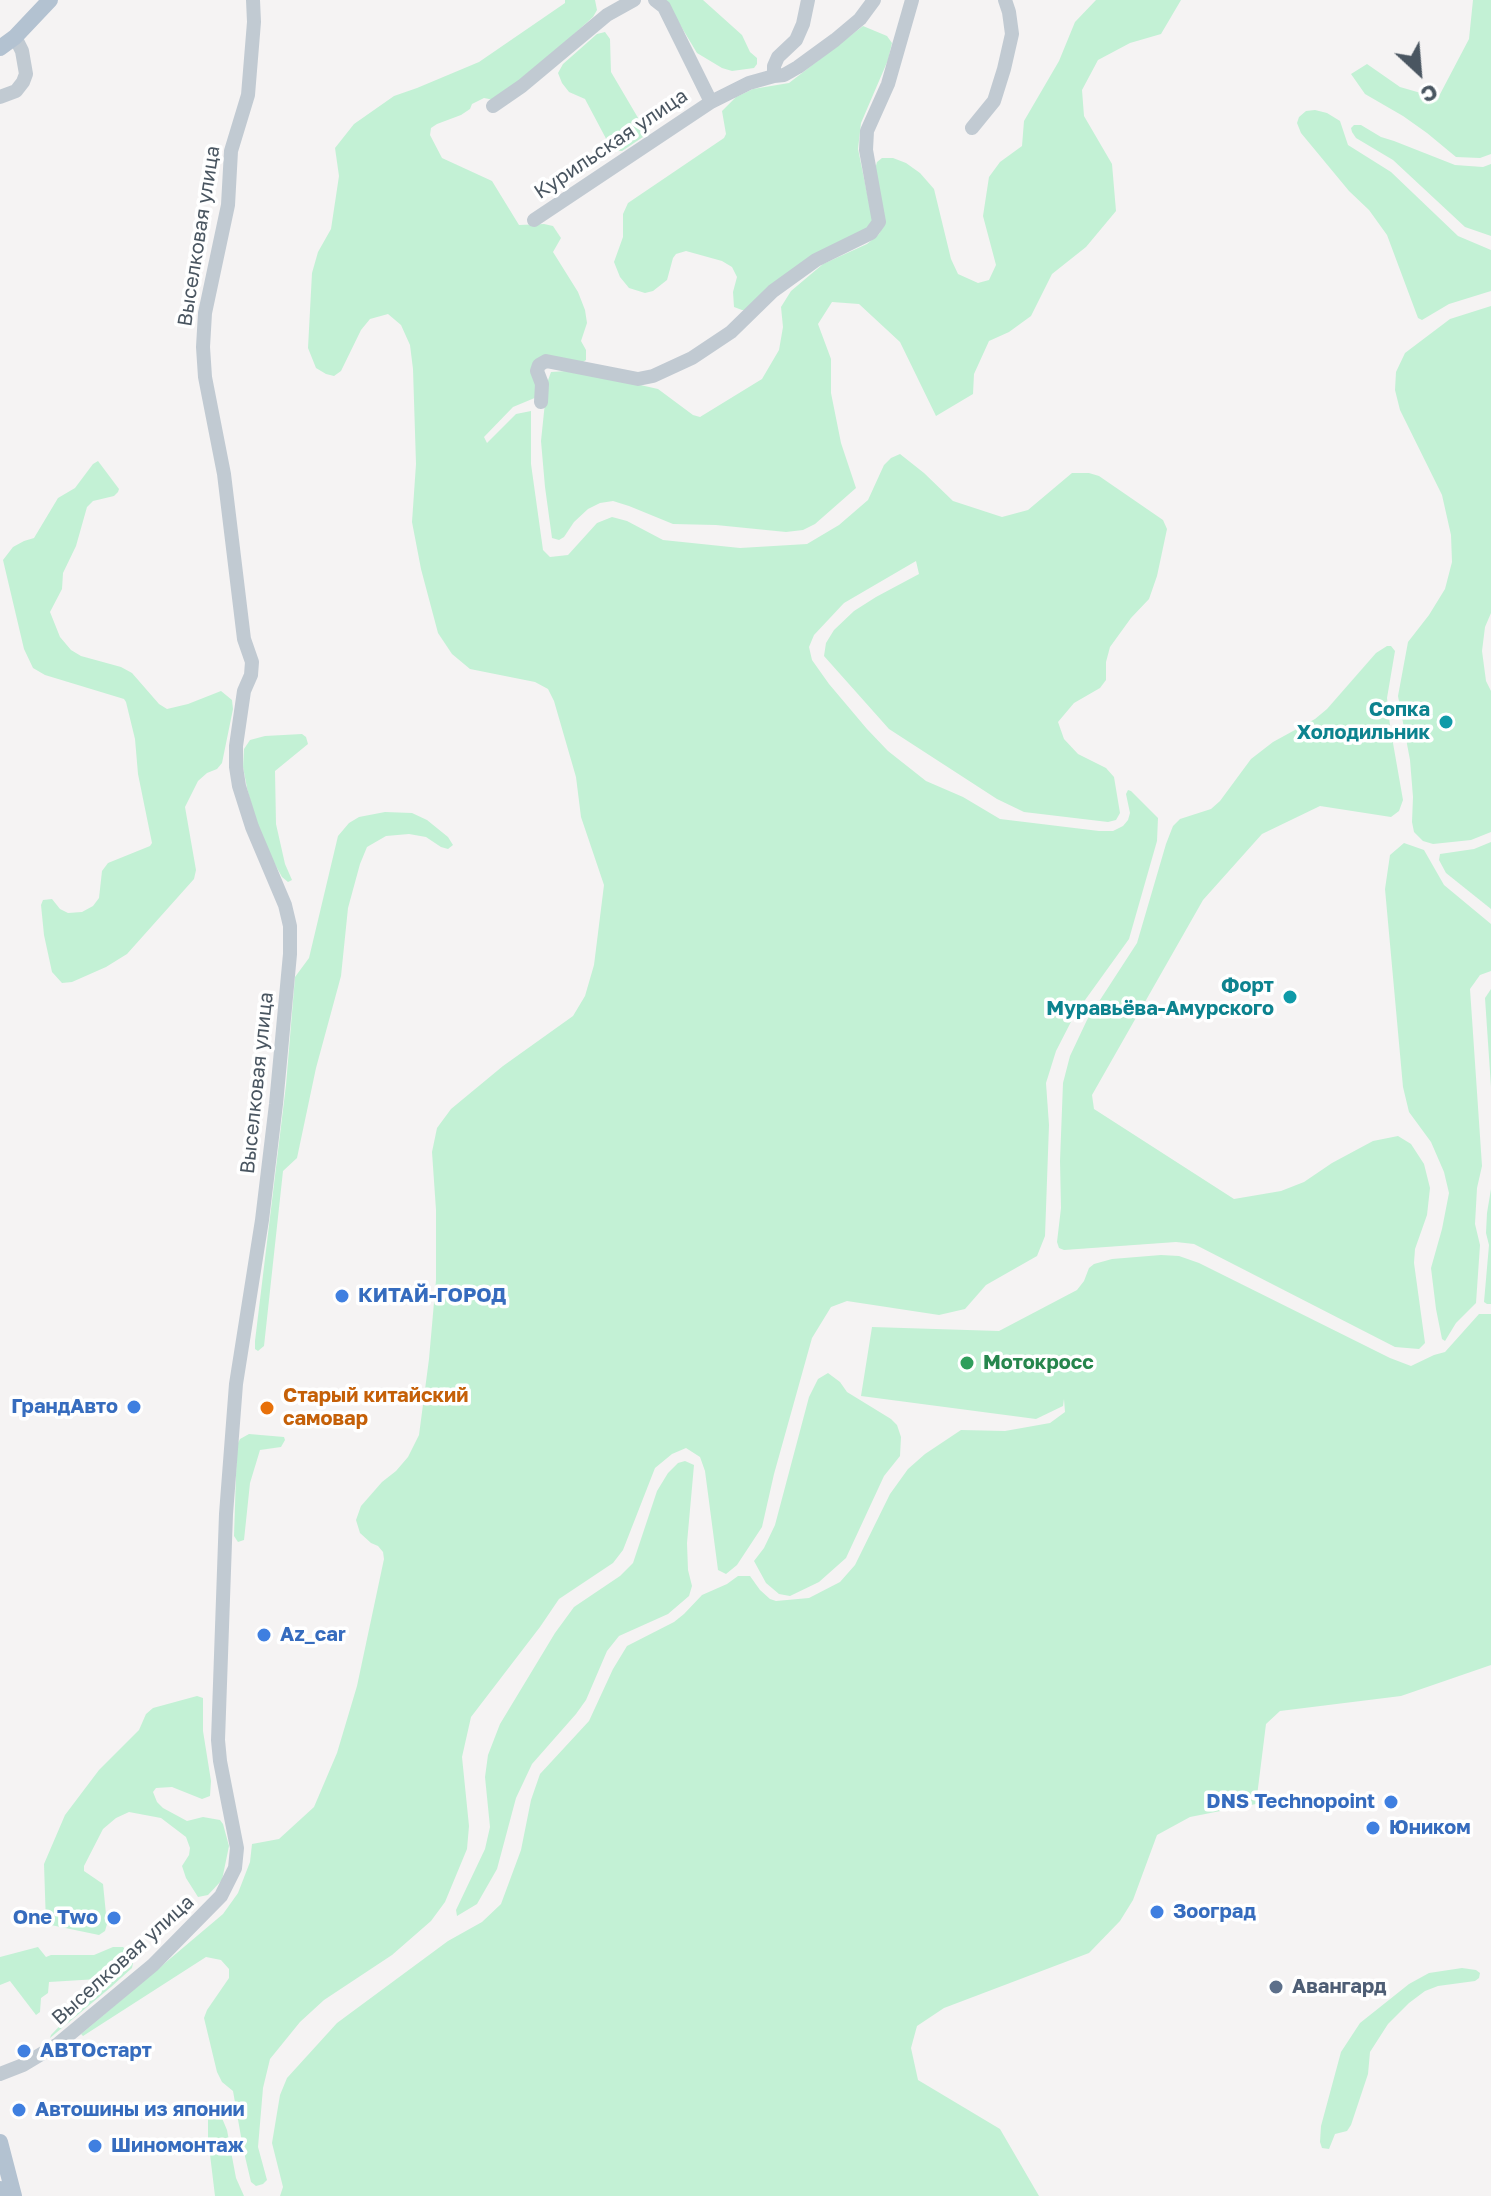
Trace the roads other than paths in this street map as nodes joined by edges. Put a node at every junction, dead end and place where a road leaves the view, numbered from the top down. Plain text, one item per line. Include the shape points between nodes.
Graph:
1 (50, 0) edge
2 (253, 0) edge
3 (634, 0) edge
4 (655, 0) edge
5 (808, 0) edge
6 (874, 0) edge
7 (912, 0) edge
8 (1005, 0) edge
9 (15, 37) junction
10 (0, 48) edge
11 (774, 76) junction
12 (0, 97) edge
13 (711, 102) junction
14 (493, 106) dead end
15 (972, 128) dead end
16 (534, 220) dead end
17 (541, 402) dead end
18 (0, 2074) edge
19 (0, 2142) edge
20 (0, 2189) edge
21 (2, 2196) edge
22 (14, 2196) edge

1 - 9 main road
2 - 18 street, Выселковая улица via 248,95 231,151 228,205 203,347 244,639 252,662 236,746 238,777 290,926 276,1104 236,1384 226,1514 218,1740 237,1848 235,1868 221,1896 153,1965 58,2044
3 - 14 street via 607,15
4 - 13 street via 664,7
5 - 11 street via 796,40 778,57
6 - 11 street, Курильская улица via 835,40 798,67
7 - 17 street via 888,84 867,131 879,222 871,233 816,260 773,291 731,332 653,376 638,379 546,361 537,371
8 - 15 street via 1012,34 1004,69 994,101
9 - 10 main road
9 - 12 street via 26,74 16,91
11 - 13 street, Курильская улица
13 - 16 street, Курильская улица
19 - 22 main road
20 - 21 main road

